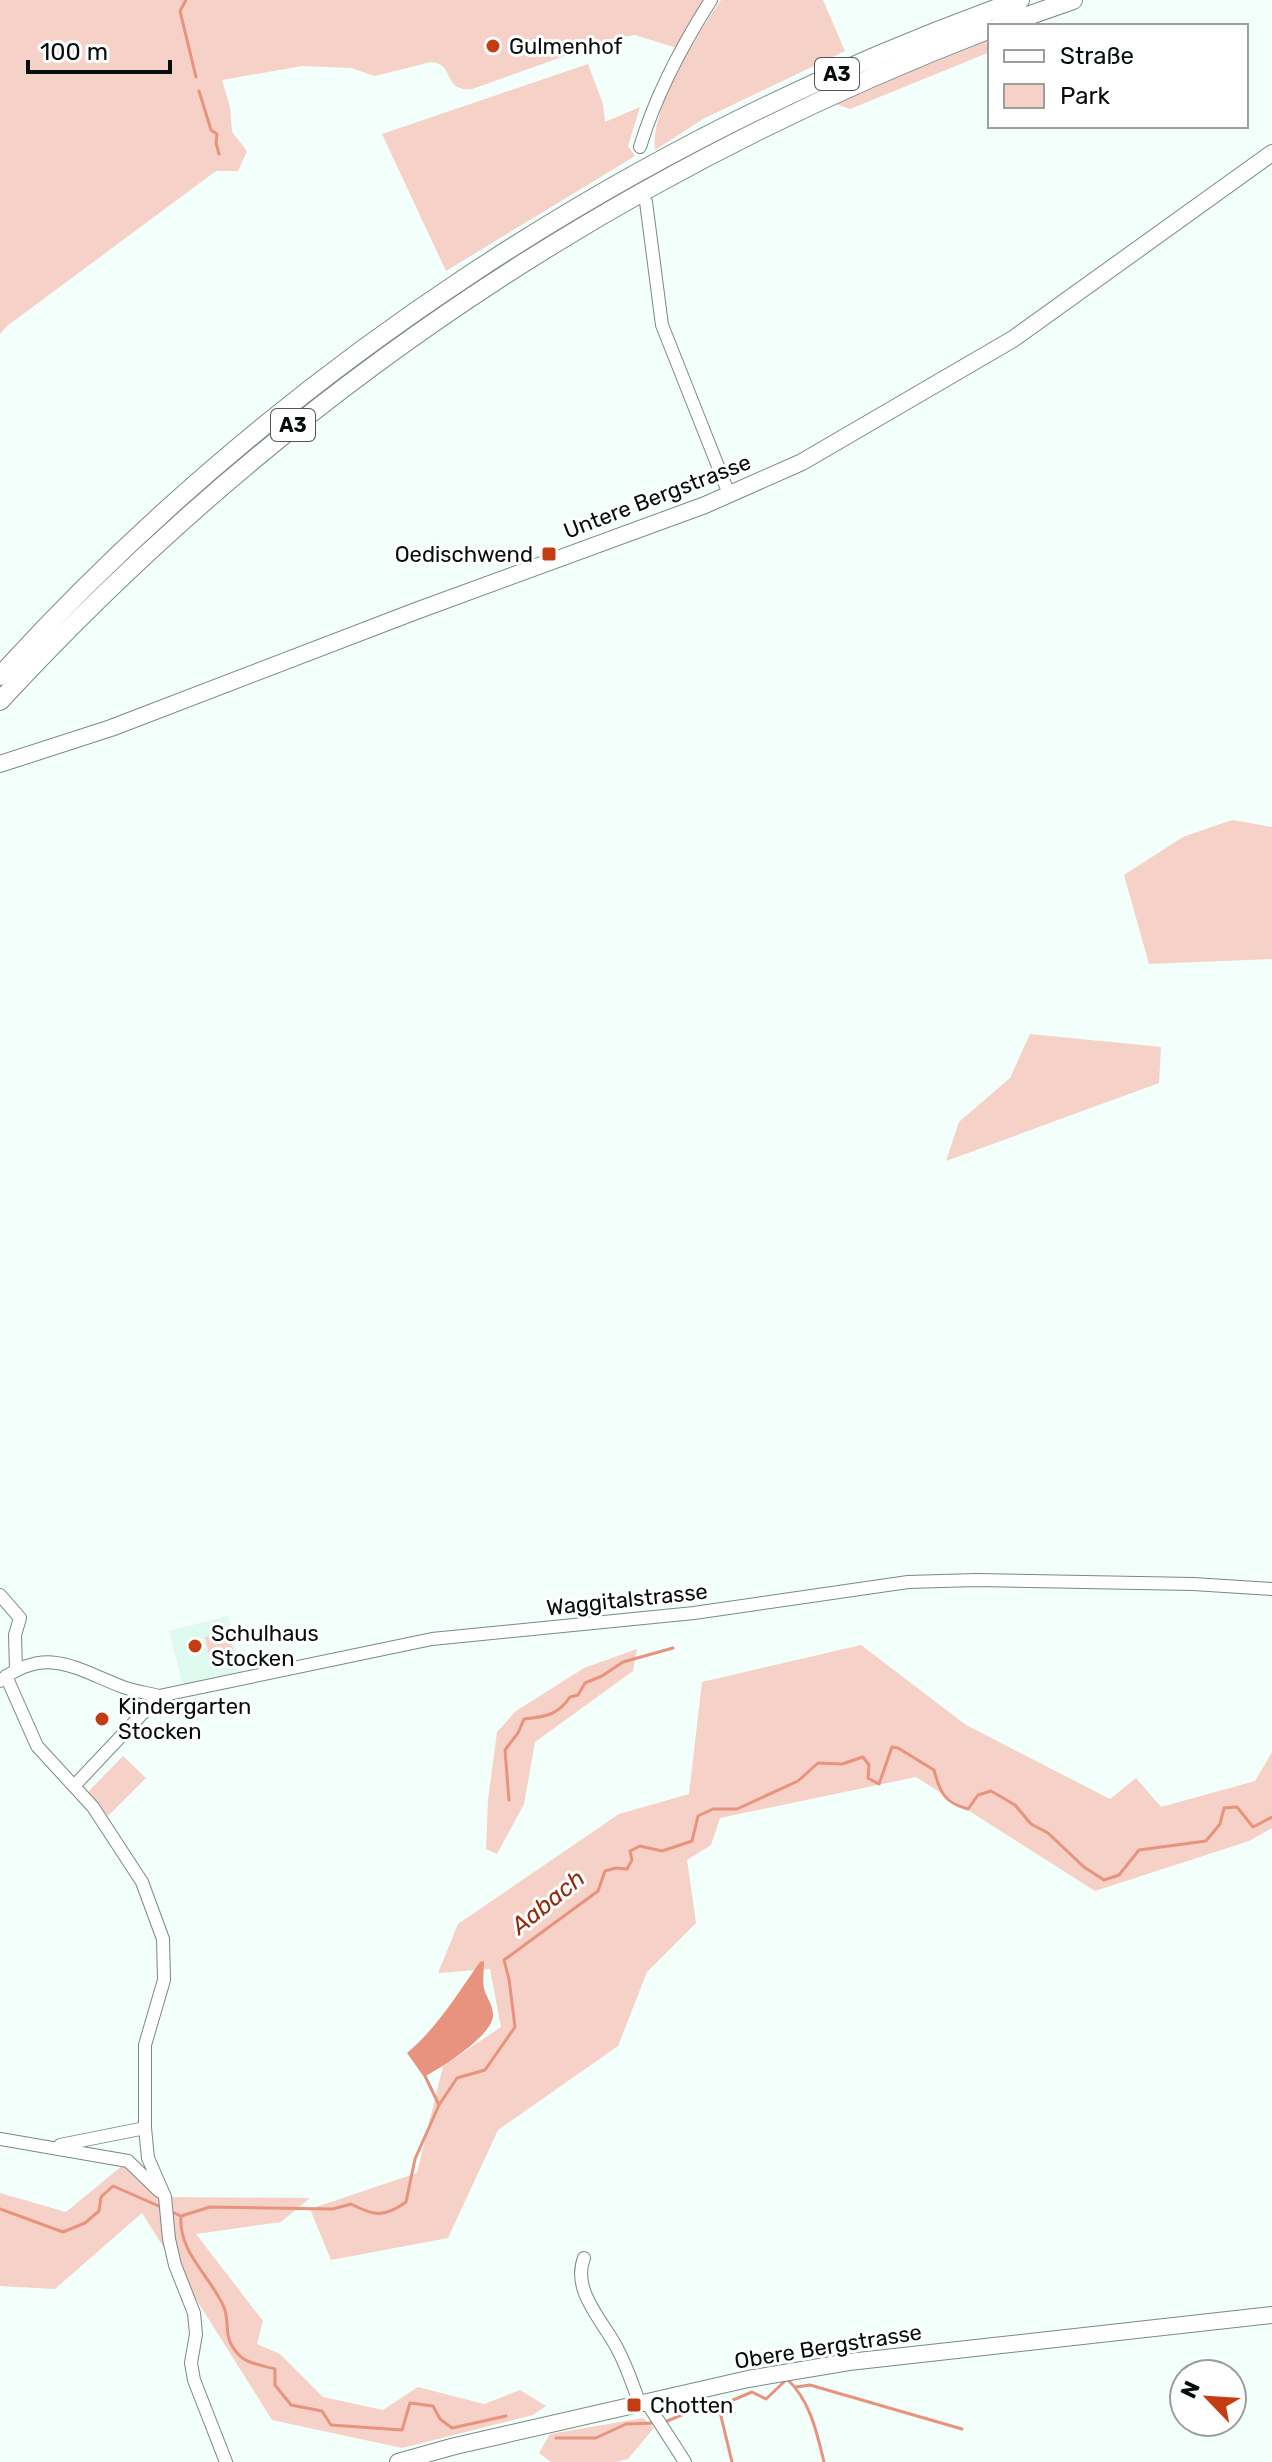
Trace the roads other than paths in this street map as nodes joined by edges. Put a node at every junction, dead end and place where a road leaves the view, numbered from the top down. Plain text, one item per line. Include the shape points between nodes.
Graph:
1 (711, 0) edge
2 (1020, 0) edge
3 (1073, 0) edge
4 (1005, 24) edge
5 (988, 30) edge
6 (640, 147) dead end
7 (1272, 153) edge
8 (646, 202) dead end
9 (729, 494) junction
10 (0, 676) edge
11 (0, 701) edge
12 (0, 764) edge
13 (1272, 1589) edge
14 (0, 1595) edge
15 (7, 1676) edge
16 (159, 1696) junction
17 (74, 1786) junction
18 (145, 2128) junction
19 (0, 2139) edge
20 (53, 2147) junction
21 (166, 2205) junction
22 (584, 2258) dead end
23 (1272, 2315) edge
24 (643, 2404) junction
25 (226, 2462) edge
26 (398, 2462) edge
27 (685, 2462) edge

1 - 6 street via 680,49
2 - 10 highway, A3 via 865,61 719,130 468,277 334,372 215,468
3 - 4 highway
5 - 11 highway, A3 via 828,96 696,161 452,308 231,476 106,591
7 - 9 main road, Untere Bergstrasse via 1013,339 836,444
8 - 9 street via 662,325
9 - 12 main road, Untere Bergstrasse via 111,728
13 - 16 street, Waggitalstrasse via 908,1582 694,1613 432,1639
14 - 15 street via 20,1618
15 - 16 street, Waggitalstrasse via 49,1663 67,1664
15 - 17 street via 37,1746
16 - 17 street
17 - 18 street via 142,1882 163,1939 164,1980 145,2045
18 - 20 street
18 - 21 street via 148,2158
19 - 20 street
20 - 21 street via 128,2161
21 - 25 street via 175,2265 194,2313 194,2380
22 - 24 street via 579,2270 584,2293
23 - 24 main road, Obere Bergstrasse via 849,2362
24 - 26 main road, Obere Bergstrasse
24 - 27 street

